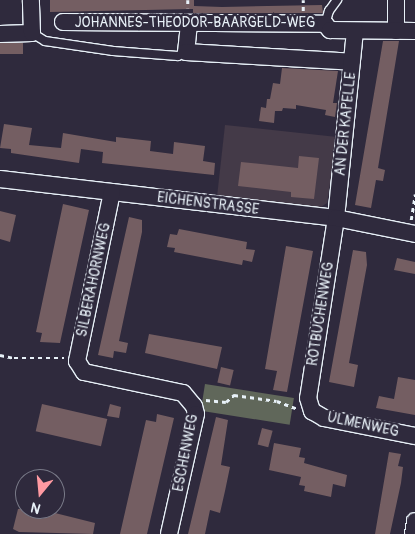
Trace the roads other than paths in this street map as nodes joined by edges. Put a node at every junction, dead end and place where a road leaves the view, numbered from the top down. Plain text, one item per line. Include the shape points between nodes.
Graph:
1 (31, 0) edge
2 (337, 0) edge
3 (396, 0) edge
4 (63, 22) dead end
5 (189, 24) junction
6 (325, 24) junction
7 (415, 30) edge
8 (355, 31) junction
9 (396, 31) junction
10 (32, 33) junction
11 (0, 34) edge
12 (186, 52) junction
13 (352, 62) junction
14 (0, 179) edge
15 (112, 192) junction
16 (336, 218) junction
17 (412, 233) edge
18 (78, 363) joint
19 (312, 411) joint
20 (415, 436) edge
21 (415, 521) edge
22 (169, 534) edge
23 (413, 534) edge

1 - 10 street
2 - 6 lane
3 - 9 street
4 - 5 street, JOHANNES-THEODOR-BAARGELD-WEG
5 - 6 street, JOHANNES-THEODOR-BAARGELD-WEG
5 - 12 street
6 - 8 street, JOHANNES-THEODOR-BAARGELD-WEG via 330,30
7 - 9 street, JOHANNES-THEODOR-BAARGELD-WEG
8 - 9 street, JOHANNES-THEODOR-BAARGELD-WEG
8 - 13 street, AN DER KAPELLE
10 - 11 street
10 - 12 lane via 45,41 113,52 178,56
12 - 13 street
13 - 16 street, AN DER KAPELLE
14 - 15 street, EICHENSTRASSE
15 - 16 street, EICHENSTRASSE
15 - 18 street, SILBERAHORNWEG
16 - 17 street, EICHENSTRASSE
16 - 19 street, ROTBUCHENWEG via 308,398
18 - 22 street, ESCHENWEG via 84,372 183,393 194,406 196,414
19 - 20 street, ULMENWEG via 324,418
21 - 23 street

